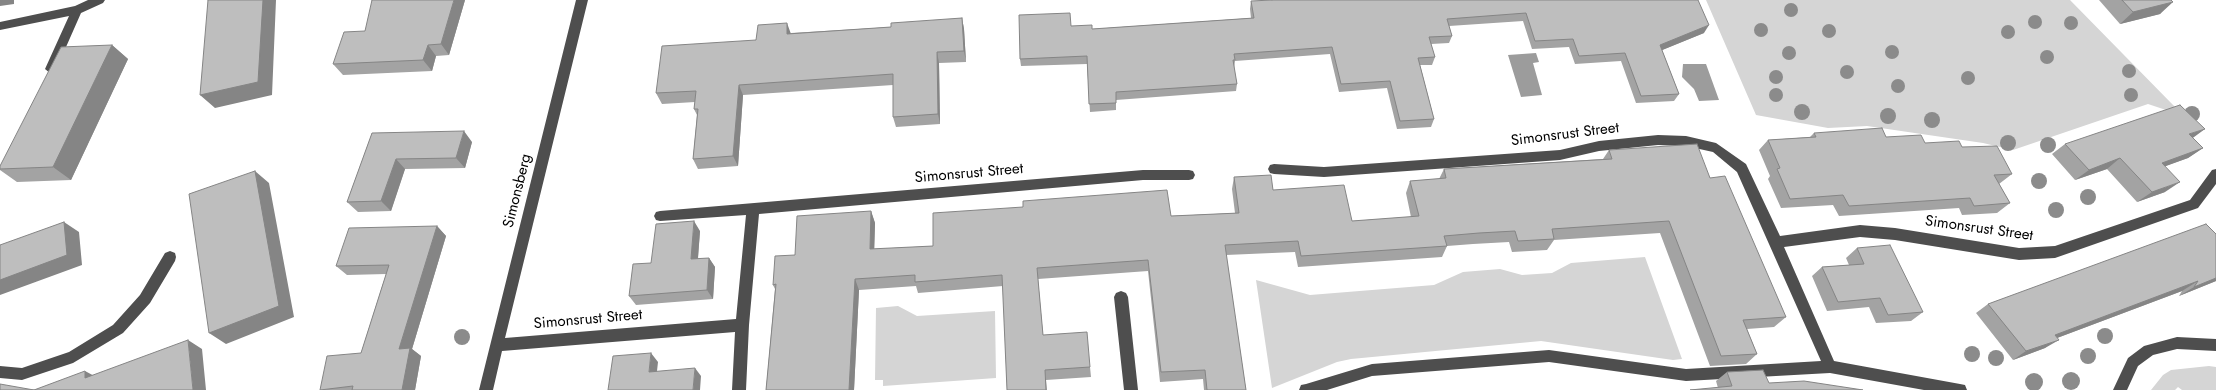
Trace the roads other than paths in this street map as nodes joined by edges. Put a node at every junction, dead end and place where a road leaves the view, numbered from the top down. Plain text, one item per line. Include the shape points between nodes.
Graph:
1 (99, 0) edge
2 (582, 0) edge
3 (77, 10) junction
4 (0, 26) edge
5 (45, 82) edge
6 (1274, 169) dead end
7 (2216, 174) edge
8 (1188, 175) dead end
9 (753, 209) junction
10 (660, 216) dead end
11 (1776, 242) junction
12 (170, 257) dead end
13 (1121, 297) dead end
14 (742, 325) junction
15 (497, 345) junction
16 (2216, 345) edge
17 (1830, 367) junction
18 (0, 372) edge
19 (486, 390) edge
20 (740, 390) edge
21 (1131, 390) edge
22 (1306, 390) edge
23 (1960, 390) edge
24 (2120, 390) edge

1 - 3 street
2 - 15 street, Simonsberg
3 - 4 street
3 - 5 street
6 - 11 street, Simonsrust Street via 1334,172 1560,155 1599,146 1658,140 1686,141 1716,148 1742,168
7 - 11 street, Simonsrust Street via 2194,204 2055,252 2019,254 1860,231
8 - 9 street, Simonsrust Street via 1143,175
9 - 10 street, Simonsrust Street
9 - 14 street
11 - 17 street, Simonsrust Street
12 - 18 street via 145,299 118,329 73,356 22,374
13 - 21 street
14 - 15 street, Simonsrust Street
14 - 20 street
15 - 19 street, Simonsberg
16 - 24 street via 2177,343 2149,350 2133,362
17 - 22 street via 1686,375 1549,356 1372,370
17 - 23 street

